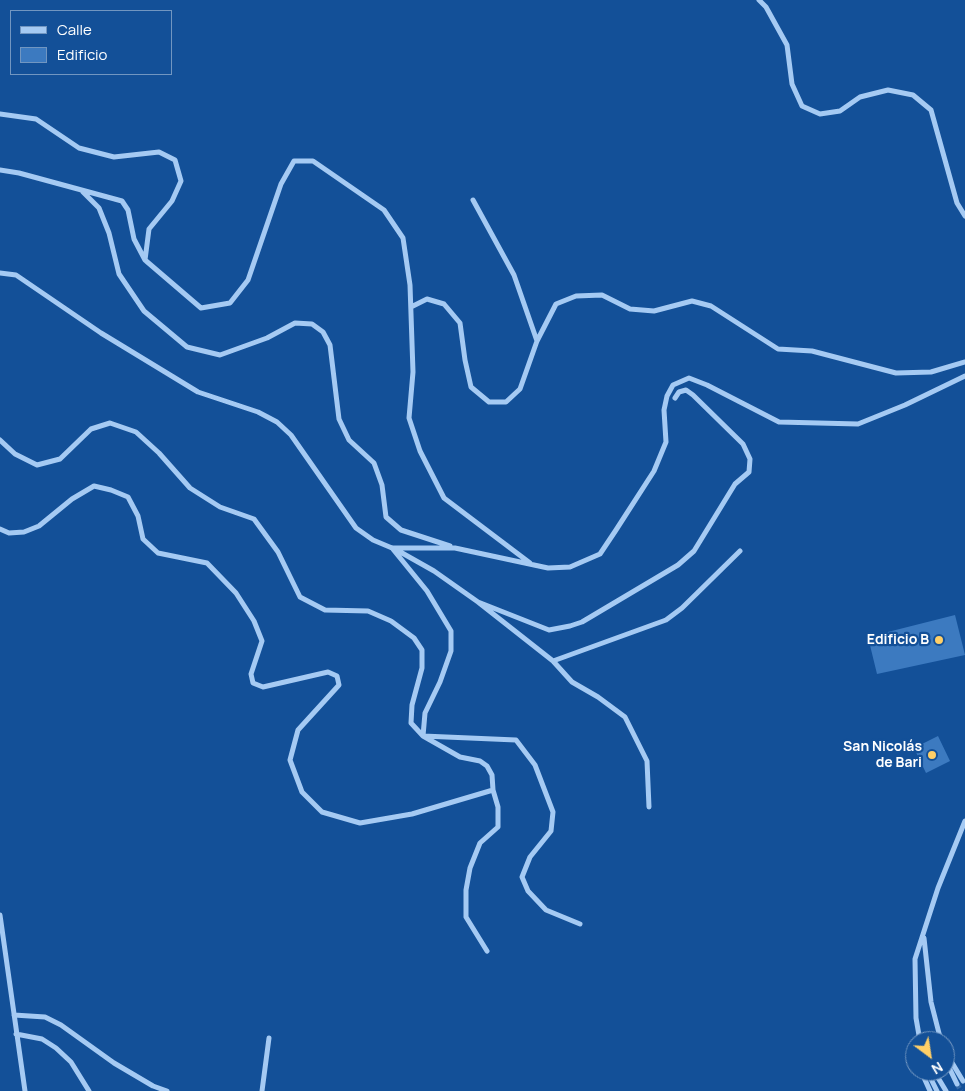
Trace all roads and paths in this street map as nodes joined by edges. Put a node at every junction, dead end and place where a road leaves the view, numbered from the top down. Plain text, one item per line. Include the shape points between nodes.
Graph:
1 (759, 0) edge
2 (0, 114) edge
3 (0, 170) edge
4 (83, 192) junction
5 (473, 200) dead end
6 (965, 216) edge
7 (145, 260) junction
8 (0, 274) edge
9 (411, 307) junction
10 (536, 341) junction
11 (965, 362) edge
12 (965, 376) edge
13 (675, 398) dead end
14 (0, 440) edge
15 (0, 529) edge
16 (392, 548) junction
17 (455, 548) junction
18 (740, 551) dead end
19 (532, 565) junction
20 (478, 602) junction
21 (553, 661) junction
22 (424, 736) junction
23 (493, 790) junction
24 (649, 807) dead end
25 (965, 821) edge
26 (0, 915) edge
27 (580, 924) dead end
28 (924, 935) junction
29 (487, 951) dead end
30 (14, 1015) junction
31 (918, 1031) edge
32 (938, 1031) edge
33 (16, 1034) junction
34 (268, 1038) dead end
35 (955, 1068) edge
36 (955, 1080) edge
37 (963, 1081) tunnel mouth
38 (957, 1084) tunnel mouth
39 (25, 1091) edge
40 (89, 1091) edge
41 (167, 1091) edge
42 (262, 1091) edge

1 - 6 street via 787,45 792,84 802,106 820,114 840,111 860,97 888,90 913,95 931,110 957,203
2 - 7 street via 36,120 79,148 114,157 159,152 175,160 181,181 172,201 149,229
3 - 4 street via 19,172
4 - 7 street via 122,201 128,210 134,239
4 - 17 street via 99,208 119,274 144,311 187,347 220,355 267,338 295,323 312,324 323,332 330,344 339,419 349,440 374,463 382,485 386,517 401,530
5 - 10 street via 514,274
7 - 9 street via 201,308 230,303 248,280 281,184 294,161 313,161 384,210 403,238
8 - 16 street via 16,276 198,392 258,412 277,422 290,435 356,528
9 - 10 street via 427,299 444,304 460,323 471,386 489,402 506,402 520,389
9 - 19 street via 413,372 409,418 420,450 444,498
10 - 11 street via 556,304 576,296 602,294 630,309 654,311 692,301 711,306 778,348 812,352 896,373 931,372
12 - 19 street via 858,424 779,422 689,378 673,386 667,396 664,410 666,442 654,471 600,554 570,567
13 - 20 street via 686,390 693,395 743,444 750,459 749,472 734,484 694,551 678,565 570,626 549,630
14 - 22 street via 15,454 37,465 60,459 91,429 110,423 136,432 190,488 220,507 254,519 278,552 300,597 325,610 368,611 391,621 414,638 422,650 422,659 411,723
15 - 23 street via 9,533 24,532 39,526 94,486 128,497 138,516 143,538 158,553 207,563 236,594 254,621 262,641 251,674 253,683 263,687 328,672 337,676 340,685 298,730 290,760 302,792 322,812 360,823 412,814
16 - 17 street
16 - 20 street via 434,571
16 - 22 street via 428,591 451,631 451,651 425,713
17 - 19 street
18 - 21 street via 666,620
20 - 21 street
21 - 24 street via 572,682 625,717 647,761
22 - 23 street via 460,757 488,766
22 - 27 street via 516,740 535,765 553,812 550,831 530,857 522,877 528,891 546,910
23 - 29 street via 498,807 498,827 480,843 466,890 466,917
25 - 28 street via 938,888
26 - 30 street
28 - 31 street via 915,966
28 - 32 street via 931,1002
30 - 33 street
30 - 41 street via 45,1017 114,1064
33 - 39 street
33 - 40 street via 42,1039 56,1048 71,1062
34 - 42 street
35 - 37 street
36 - 38 street

